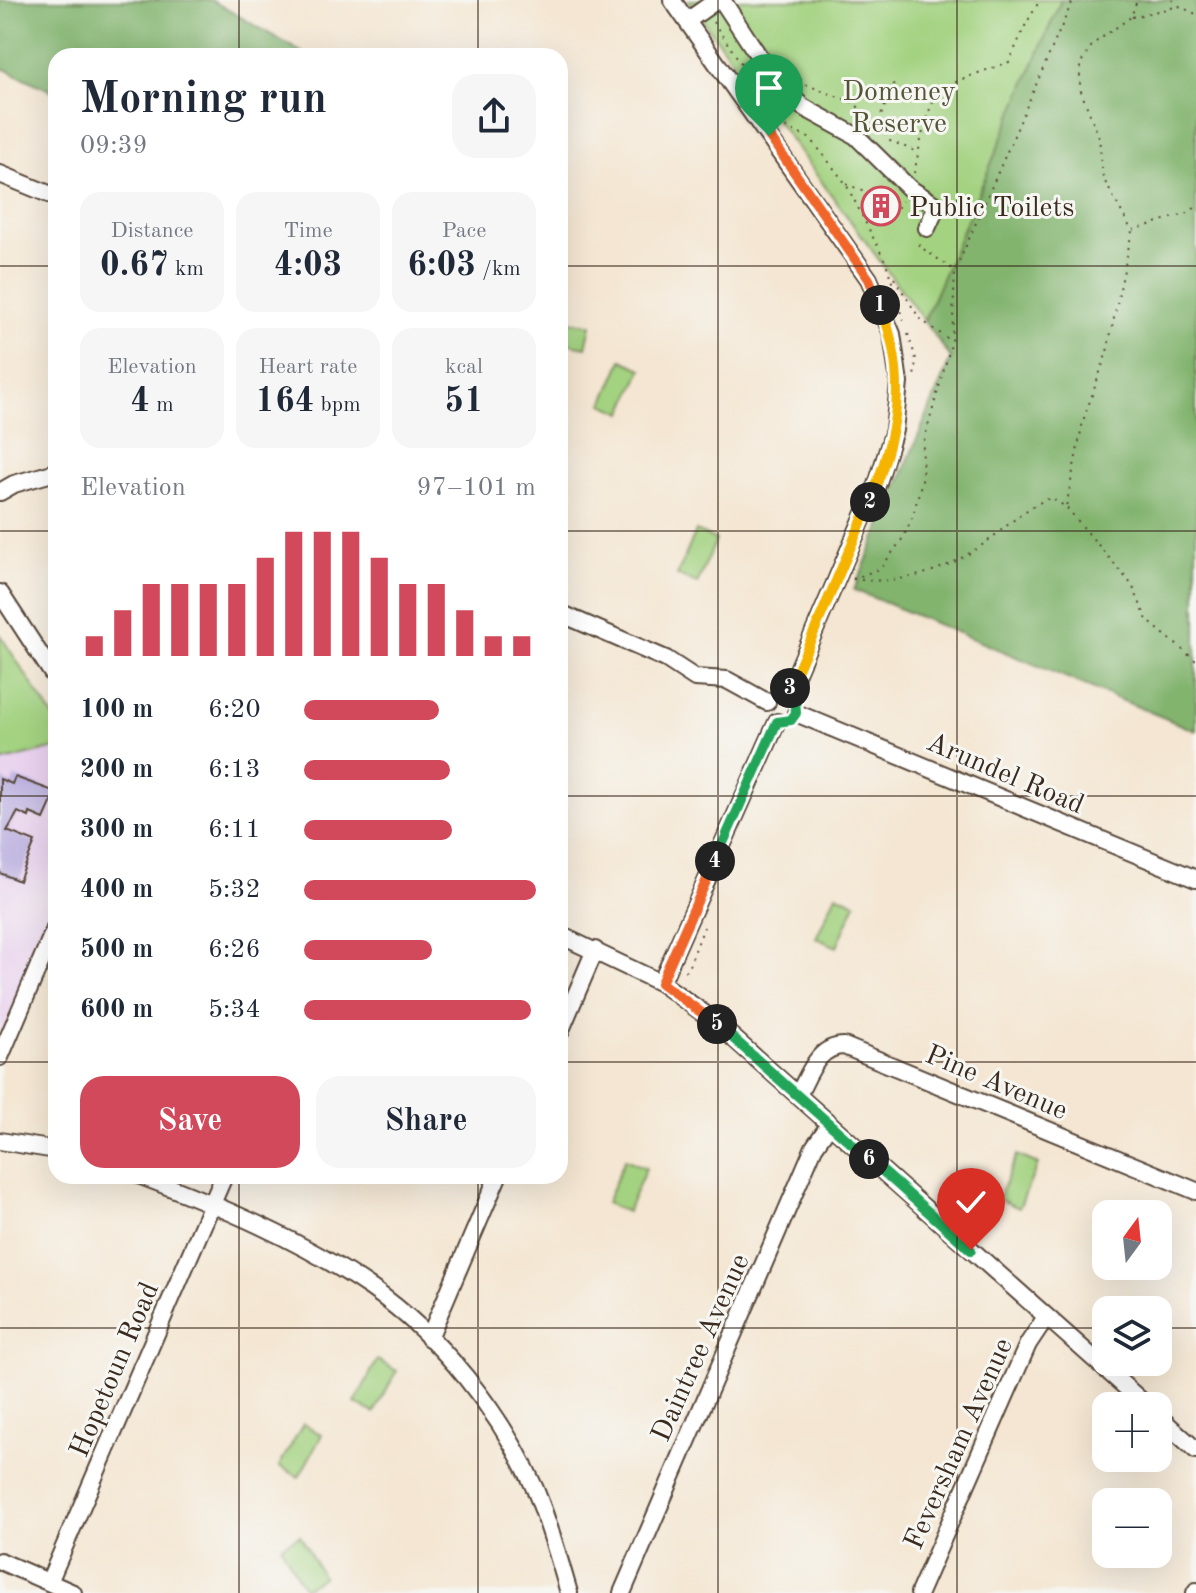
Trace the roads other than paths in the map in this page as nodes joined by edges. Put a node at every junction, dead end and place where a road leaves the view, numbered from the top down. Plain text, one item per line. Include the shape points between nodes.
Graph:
1 (672, 0) edge
2 (714, 3) edge
3 (687, 21) junction
4 (0, 174) edge
5 (48, 194) edge
6 (927, 228) road end
7 (48, 474) edge
8 (0, 492) edge
9 (0, 593) edge
10 (568, 616) edge
11 (48, 667) edge
12 (788, 693) junction
13 (767, 702) junction
14 (796, 713) junction
15 (777, 722) junction
16 (1196, 879) edge
17 (568, 938) edge
18 (48, 945) edge
19 (595, 950) junction
20 (661, 983) junction
21 (568, 1013) edge
22 (0, 1057) edge
23 (798, 1095) junction
24 (830, 1124) junction
25 (0, 1141) edge
26 (48, 1149) edge
27 (160, 1184) edge
28 (221, 1184) edge
29 (495, 1184) edge
30 (1196, 1191) edge
31 (211, 1206) junction
32 (1046, 1317) junction
33 (429, 1338) junction
34 (1131, 1392) edge
35 (1172, 1429) edge
36 (1196, 1450) edge
37 (0, 1561) edge
38 (49, 1582) junction
39 (73, 1593) edge
40 (569, 1593) edge
41 (622, 1593) edge
42 (919, 1593) edge

1 - 3 street
2 - 3 street
2 - 6 street via 777,84 803,107 856,136 909,188 937,206
3 - 12 street via 869,279 892,334 899,383 894,430 877,485
4 - 5 street
7 - 8 street
9 - 11 street
10 - 13 street via 666,659 695,678 727,680
12 - 13 street via 774,694
12 - 14 street via 795,699
13 - 15 street via 767,712
14 - 15 street via 791,720
14 - 16 street, Arundel Road
15 - 20 street
17 - 19 street
18 - 22 street
19 - 20 street
19 - 21 street
20 - 23 street via 713,1020
23 - 24 street
23 - 30 street, Pine Avenue via 821,1055 844,1046
24 - 32 street
24 - 41 street, Daintree Avenue via 814,1147
25 - 26 street
27 - 31 street
28 - 31 street, Hopetoun Road
29 - 33 street
31 - 33 street via 340,1268
31 - 38 street, Hopetoun Road
32 - 34 street
32 - 42 street, Feversham Avenue via 1028,1344
33 - 40 street via 485,1403 510,1442 534,1487
35 - 36 street
37 - 38 street
38 - 39 street

